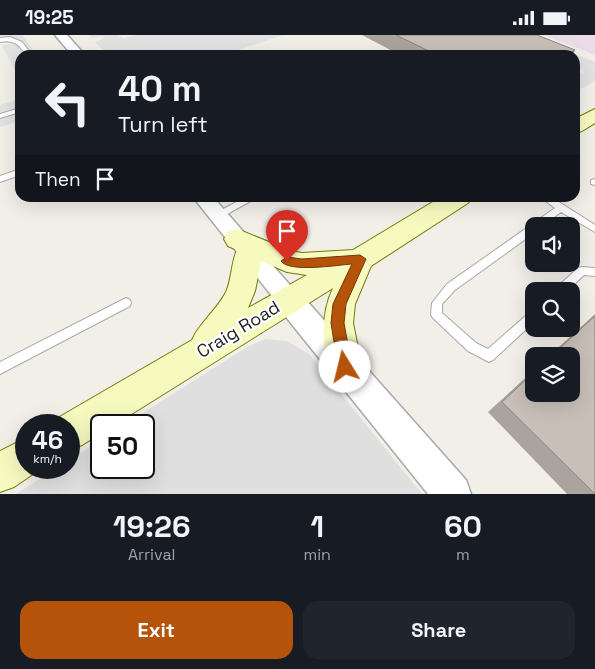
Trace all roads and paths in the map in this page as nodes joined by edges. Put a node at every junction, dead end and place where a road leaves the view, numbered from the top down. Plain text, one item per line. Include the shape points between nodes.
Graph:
1 (61, 35) edge
2 (0, 40) edge
3 (26, 50) edge
4 (74, 50) edge
5 (15, 112) edge
6 (595, 115) edge
7 (0, 116) edge
8 (580, 124) edge
9 (15, 174) edge
10 (0, 179) edge
11 (206, 202) edge
12 (244, 202) edge
13 (452, 202) edge
14 (552, 202) edge
15 (561, 208) junction
16 (217, 216) junction
17 (549, 217) edge
18 (595, 229) edge
19 (525, 234) edge
20 (243, 246) junction
21 (360, 259) junction
22 (595, 272) edge
23 (570, 282) edge
24 (288, 299) junction
25 (126, 303) dead end
26 (525, 323) edge
27 (196, 355) junction
28 (345, 367) junction
29 (0, 368) edge
30 (80, 425) edge
31 (15, 464) edge
32 (0, 473) edge
33 (452, 494) edge

1 - 4 street
2 - 3 lane via 15,38
5 - 7 lane
6 - 8 main road
9 - 10 lane
11 - 16 street
12 - 16 lane
13 - 21 main road, Craig Road
14 - 15 lane
15 - 17 lane
15 - 18 lane
16 - 20 street
19 - 26 lane via 451,287 437,303 437,315 472,347 489,356
20 - 21 main road via 302,263
20 - 24 street
20 - 27 main road via 246,277 239,298
21 - 24 main road, Craig Road
21 - 28 main road via 340,304 338,323
22 - 23 lane via 582,271
24 - 27 main road, Craig Road
24 - 28 street
25 - 29 lane
27 - 30 main road, Craig Road
28 - 33 street
31 - 32 main road

